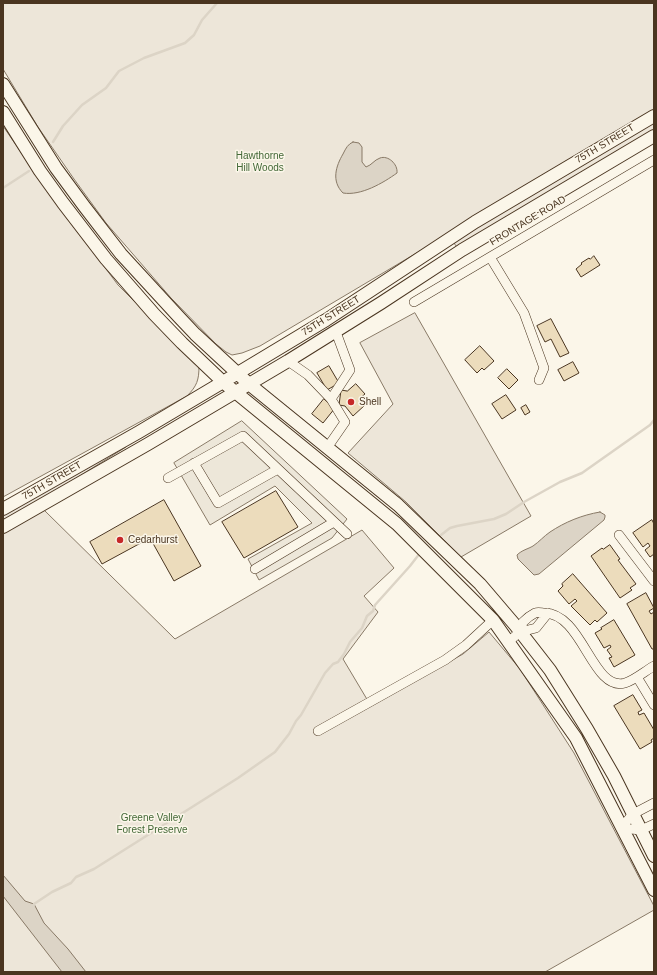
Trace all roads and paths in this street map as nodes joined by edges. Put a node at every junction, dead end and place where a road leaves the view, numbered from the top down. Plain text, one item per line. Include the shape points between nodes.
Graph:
1 (3, 84) edge
2 (3, 112) edge
3 (654, 116) edge
4 (654, 136) edge
5 (654, 160) edge
6 (490, 257) junction
7 (414, 302) dead end
8 (336, 332) junction
9 (288, 361) junction
10 (237, 373) junction
11 (539, 380) dead end
12 (223, 382) junction
13 (249, 384) junction
14 (236, 392) junction
15 (331, 399) junction
16 (327, 448) junction
17 (194, 463) junction
18 (278, 469) junction
19 (168, 478) dead end
20 (3, 509) edge
21 (334, 522) junction
22 (3, 527) edge
23 (347, 534) dead end
24 (619, 535) dead end
25 (255, 569) dead end
26 (654, 581) edge
27 (493, 620) junction
28 (520, 632) junction
29 (508, 642) junction
30 (654, 666) edge
31 (637, 677) junction
32 (654, 705) edge
33 (318, 730) dead end
34 (654, 803) edge
35 (633, 814) junction
36 (654, 824) edge
37 (621, 828) junction
38 (641, 830) junction
39 (654, 856) edge
40 (654, 890) edge

1 - 10 main road via 56,168 104,233 195,334
2 - 12 main road via 37,166 106,260 154,314
3 - 10 main road, 75TH STREET via 474,222 364,296
4 - 8 main road, 75TH STREET via 462,250
5 - 6 street, FRONTAGE ROAD
6 - 7 street, FRONTAGE ROAD
6 - 11 street via 524,313 544,368
8 - 9 main road, 75TH STREET
8 - 15 street via 350,370
9 - 13 main road, 75TH STREET
9 - 15 street via 308,375
10 - 12 main road, 75TH STREET
10 - 13 main road
12 - 14 main road
12 - 20 main road, 75TH STREET
13 - 14 main road, 75TH STREET
13 - 16 main road
14 - 22 main road, 75TH STREET
14 - 27 main road via 397,524
15 - 16 street via 346,422
16 - 28 main road via 403,510 480,584
17 - 18 street via 243,436
17 - 18 street via 218,503
17 - 19 street
18 - 21 street
21 - 23 street
21 - 25 street
24 - 26 street
27 - 29 main road
27 - 33 street via 445,660
28 - 29 street
28 - 31 street via 536,628 548,613 555,614 570,625 607,679 624,683
28 - 35 main road via 568,698 614,776
29 - 37 main road via 576,738
30 - 31 street
31 - 32 street
34 - 35 street
35 - 37 street
35 - 38 main road
36 - 38 street
37 - 38 street
37 - 40 main road
38 - 39 main road

